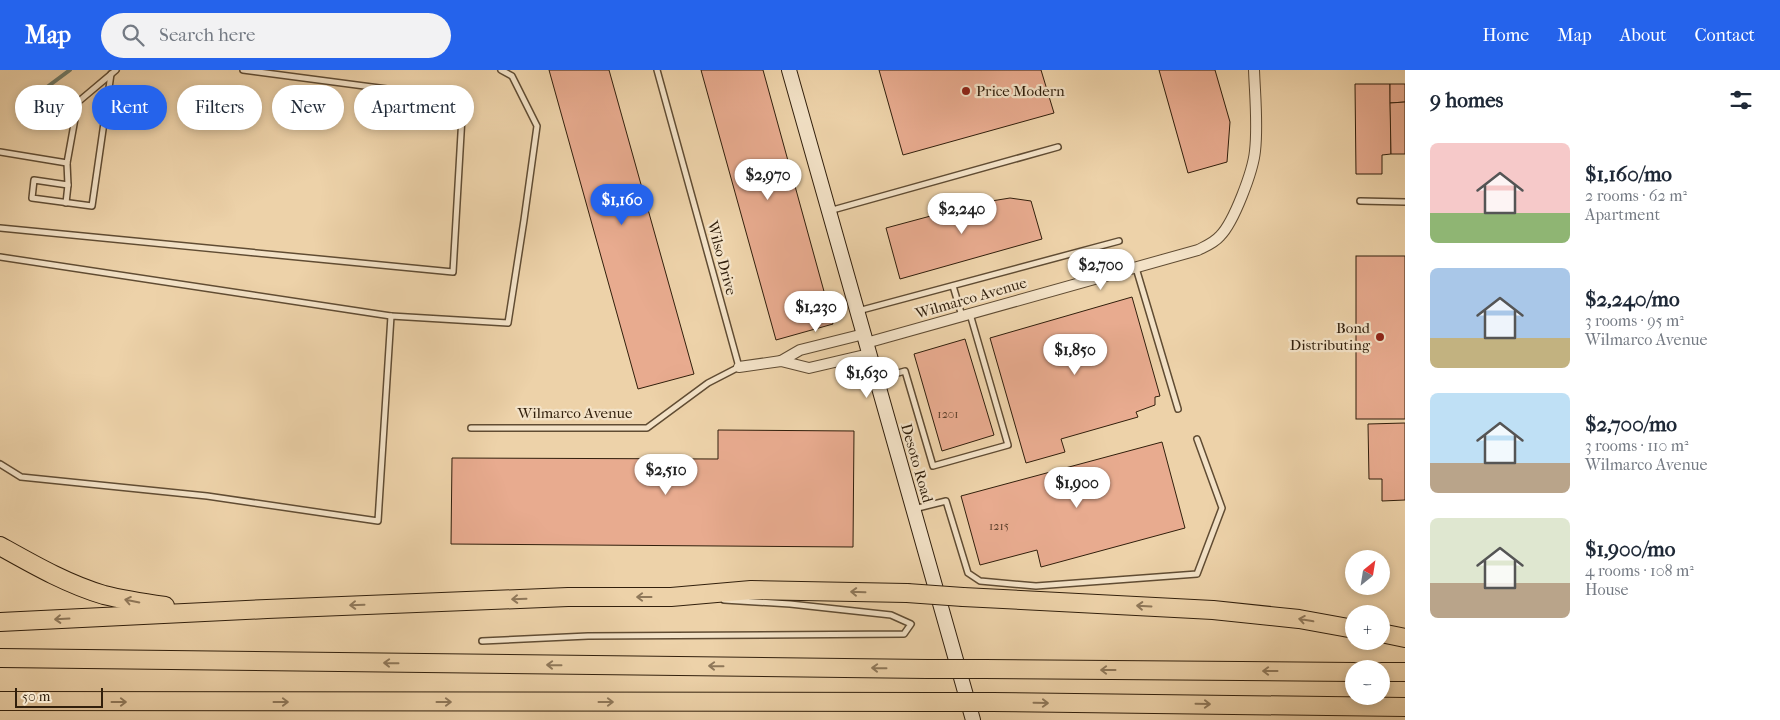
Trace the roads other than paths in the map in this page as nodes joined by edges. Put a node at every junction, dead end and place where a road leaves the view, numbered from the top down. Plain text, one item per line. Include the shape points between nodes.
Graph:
1 (243, 70) edge
2 (500, 70) edge
3 (657, 70) edge
4 (789, 70) edge
5 (1254, 70) edge
6 (113, 72) edge
7 (1058, 147) dead end
8 (0, 152) edge
9 (67, 163) junction
10 (68, 185) junction
11 (1360, 201) dead end
12 (1405, 202) edge
13 (66, 203) junction
14 (829, 211) junction
15 (0, 228) edge
16 (1119, 240) dead end
17 (0, 258) edge
18 (1136, 268) junction
19 (953, 286) junction
20 (857, 312) junction
21 (966, 315) junction
22 (391, 316) junction
23 (866, 344) junction
24 (781, 361) junction
25 (739, 367) junction
26 (876, 379) junction
27 (1178, 409) dead end
28 (471, 428) dead end
29 (1197, 439) dead end
30 (0, 464) edge
31 (913, 509) junction
32 (0, 546) edge
33 (671, 597) junction
34 (710, 600) dead end
35 (720, 600) dead end
36 (268, 608) junction
37 (0, 622) edge
38 (1345, 627) edge
39 (1390, 635) edge
40 (1405, 638) edge
41 (482, 641) dead end
42 (0, 658) edge
43 (1345, 672) edge
44 (1390, 672) edge
45 (1405, 672) edge
46 (0, 701) edge
47 (1405, 707) edge
48 (973, 720) edge

1 - 15 lane via 463,99 453,272
2 - 22 lane via 512,76 537,126 508,323
3 - 25 lane, Wilso Drive
4 - 14 street, Desoto Road
5 - 18 street, Wilmarco Avenue via 1254,164 1229,223 1212,243 1198,250
6 - 9 lane via 78,102
6 - 13 lane via 92,206
7 - 14 lane
8 - 9 lane
9 - 10 lane
10 - 13 lane
10 - 13 lane via 34,180 32,198
11 - 12 lane
14 - 20 street, Desoto Road
16 - 19 lane
17 - 22 lane
18 - 21 street, Wilmarco Avenue
18 - 27 lane
19 - 20 lane
19 - 21 lane
20 - 23 street, Desoto Road
21 - 23 street, Wilmarco Avenue
21 - 26 lane via 1008,445 933,466 905,371
22 - 30 lane via 378,521 206,496 21,477
23 - 24 street, Wilmarco Avenue via 800,350
23 - 24 street, Wilmarco Avenue via 809,368
23 - 26 street, Desoto Road
24 - 25 street, Wilmarco Avenue
25 - 28 lane, Wilmarco Avenue via 708,383 647,428
26 - 31 street, Desoto Road
29 - 31 lane via 1222,508 1197,574 1036,586 980,581 968,574 946,501
31 - 48 street, Desoto Road
36 -> 32 highway via 166,606 132,601 69,582
33 - 34 lane
33 -> 36 highway via 568,597
38 -> 33 highway, bridge via 1213,610 907,593 751,590
35 - 41 lane via 891,615 911,624 904,634 588,636
36 -> 37 highway
39 - 40 highway
43 -> 42 highway, bridge
44 - 45 highway
46 -> 47 highway, bridge via 992,702

